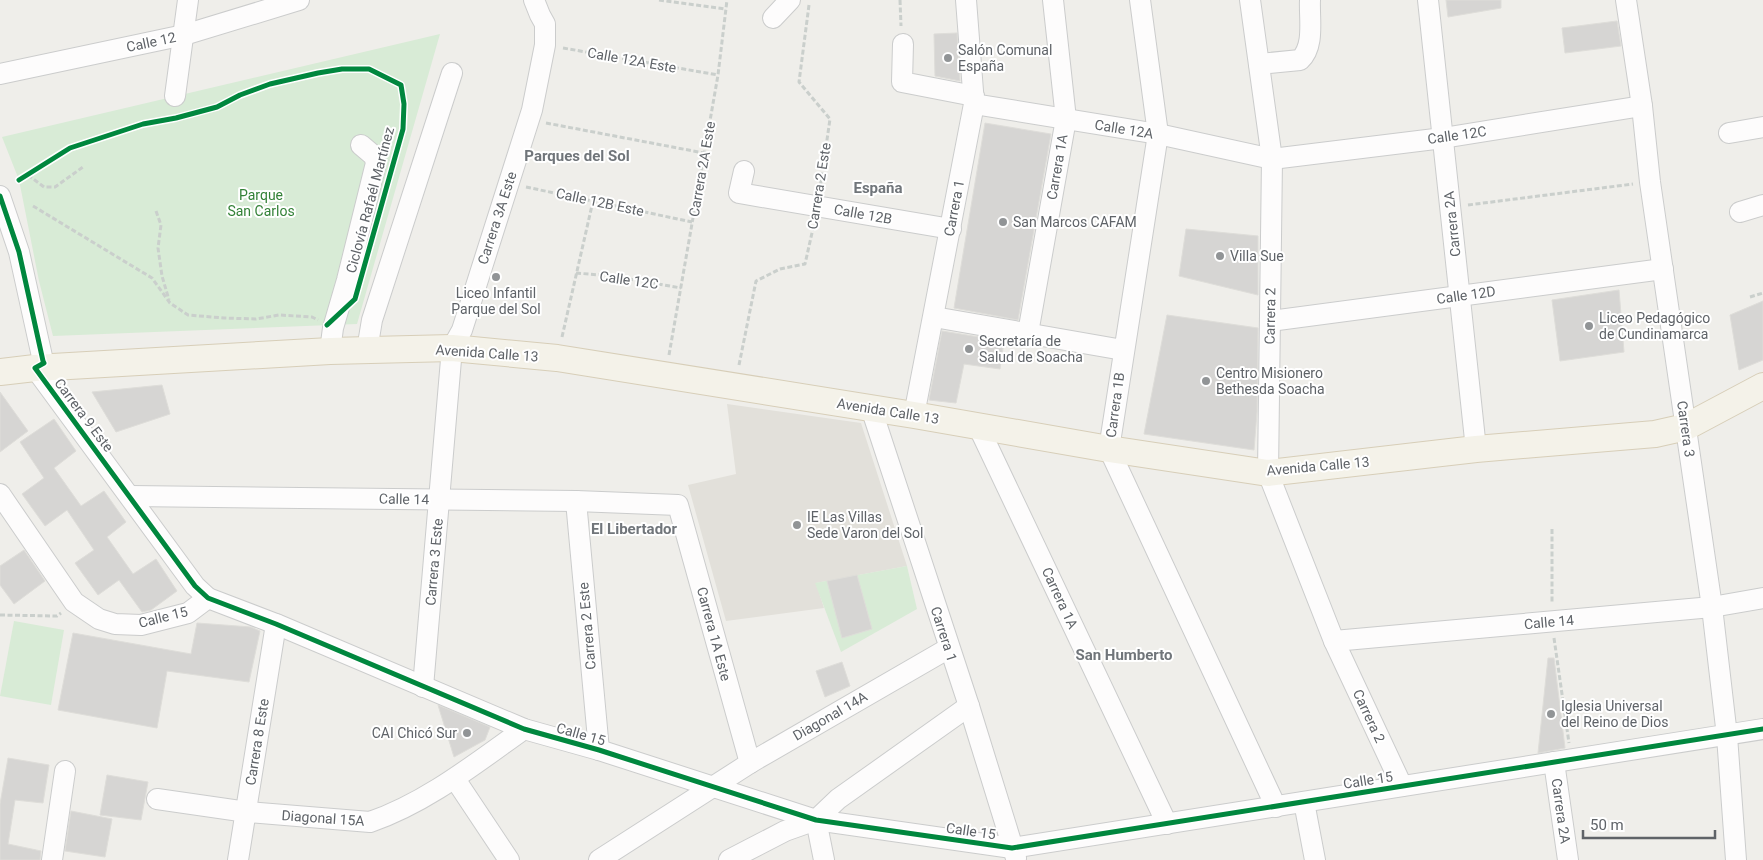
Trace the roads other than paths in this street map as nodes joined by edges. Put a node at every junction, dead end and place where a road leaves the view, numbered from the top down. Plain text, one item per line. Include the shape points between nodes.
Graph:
1 (188, 0) edge
2 (299, 0) edge
3 (534, 0) edge
4 (790, 0) edge
5 (966, 0) edge
6 (1052, 0) edge
7 (1140, 0) edge
8 (1250, 0) edge
9 (1310, 0) edge
10 (1428, 0) edge
11 (1626, 0) edge
12 (773, 18) dead end
13 (184, 35) junction
14 (903, 44) road end
15 (1259, 64) junction
16 (452, 73) dead end
17 (0, 74) edge
18 (175, 96) dead end
19 (974, 100) junction
20 (1642, 106) junction
21 (1066, 119) junction
22 (1763, 127) edge
23 (1729, 133) dead end
24 (1158, 134) junction
25 (1443, 138) junction
26 (361, 145) dead end
27 (1272, 159) junction
28 (744, 171) dead end
29 (0, 196) edge
30 (1763, 205) edge
31 (1740, 212) dead end
32 (951, 229) junction
33 (1663, 269) junction
34 (1460, 296) junction
35 (934, 316) junction
36 (1270, 321) junction
37 (1028, 334) junction
38 (452, 348) junction
39 (367, 350) junction
40 (1123, 350) junction
41 (330, 351) junction
42 (35, 368) junction
43 (0, 372) edge
44 (1763, 386) edge
45 (871, 408) junction
46 (914, 415) junction
47 (978, 426) junction
48 (1686, 427) junction
49 (1109, 449) junction
50 (1476, 449) junction
51 (1268, 473) junction
52 (0, 494) edge
53 (130, 496) junction
54 (439, 500) junction
55 (576, 501) junction
56 (678, 505) joint
57 (208, 598) junction
58 (1763, 598) edge
59 (1712, 606) junction
60 (276, 624) junction
61 (1334, 641) junction
62 (949, 648) junction
63 (423, 687) junction
64 (969, 706) junction
65 (524, 729) junction
66 (1763, 729) edge
67 (1727, 736) junction
68 (599, 750) junction
69 (1562, 760) junction
70 (750, 763) junction
71 (65, 771) dead end
72 (455, 778) junction
73 (713, 786) junction
74 (1402, 786) junction
75 (157, 799) dead end
76 (1304, 802) junction
77 (1276, 807) junction
78 (247, 812) junction
79 (816, 820) junction
80 (1166, 824) junction
81 (1014, 854) edge
82 (52, 860) edge
83 (238, 860) edge
84 (509, 860) edge
85 (599, 860) edge
86 (729, 860) edge
87 (824, 860) edge
88 (1315, 860) edge
89 (1568, 860) edge
90 (1736, 860) edge

1 - 13 street
2 - 13 street, Calle 12
3 - 38 street, Carrera 3A Este via 545,24 545,45 530,116 462,330
4 - 12 street
5 - 19 street, Carrera 1
6 - 21 street, Carrera 1A
7 - 24 street, Carrera 1B
8 - 15 street, Carrera 2
9 - 15 street via 1308,52 1300,60
10 - 25 street, Carrera 2A
11 - 20 street, Carrera 3
13 - 17 street, Calle 12
13 - 18 street
14 - 19 street, Calle 12A via 902,82
15 - 27 street, Carrera 2
16 - 39 street via 372,320
19 - 21 street, Calle 12A
19 - 32 street, Carrera 1
20 - 25 street, Calle 12C
20 - 33 street, Carrera 3
21 - 24 street, Calle 12A
21 - 37 street, Carrera 1A
22 - 23 street
24 - 27 street, Calle 12A
24 - 40 street, Carrera 1B
25 - 27 street, Calle 12C
25 - 34 street, Carrera 2A
26 - 41 street via 374,156 376,163 347,280 331,320
27 - 36 street, Carrera 2
28 - 32 street, Calle 12B via 739,194
29 - 42 street via 19,252 44,361
30 - 31 street
32 - 35 street, Carrera 1
33 - 34 street, Calle 12D
33 - 48 street, Carrera 3
34 - 36 street, Calle 12D
34 - 50 street, Carrera 2A
35 - 37 street
35 - 46 street, Carrera 1
36 - 51 street, Carrera 2
37 - 40 street
38 - 39 main road, Avenida Calle 13
38 - 45 main road, Avenida Calle 13 via 557,358
38 - 54 street, Carrera 3 Este
39 - 41 main road, Avenida Calle 13
40 - 49 street, Carrera 1B
41 - 42 main road, Avenida Calle 13
42 - 43 main road, Avenida Calle 13
42 - 53 street, Carrera 9 Este
44 - 48 main road, Avenida Calle 13
45 - 46 main road, Avenida Calle 13
45 - 62 street, Carrera 1
46 - 47 main road, Avenida Calle 13
47 - 49 main road, Avenida Calle 13
47 - 80 street, Carrera 1A
48 - 50 main road, Avenida Calle 13 via 1656,434
48 - 59 street, Carrera 3
49 - 51 main road, Avenida Calle 13
49 - 77 street, Carrera 1B
50 - 51 main road, Avenida Calle 13
51 - 61 street, Carrera 2
52 - 57 street, Calle 15 via 74,602 99,619 115,624 141,625 188,614
53 - 54 street, Calle 14
53 - 57 street, Carrera 9 Este via 195,586
54 - 55 street, Calle 14
54 - 63 street, Carrera 3 Este
55 - 56 street, Calle 14
55 - 68 street, Carrera 2 Este
56 - 70 street, Carrera 1A Este
57 - 60 street, Calle 15
58 - 59 street, Calle 14
59 - 61 street, Calle 14
59 - 67 street, Carrera 3
60 - 63 street, Calle 15
60 - 78 street, Carrera 8 Este
61 - 74 street, Carrera 2
62 - 64 street, Carrera 1
62 - 70 street, Diagonal 14A
63 - 65 street, Calle 15
64 - 79 street via 838,799
64 - 81 street, Carrera 1
65 - 68 street, Calle 15
65 - 72 street, Diagonal 15A
66 - 67 street, Calle 15
67 - 69 street, Calle 15
67 - 90 street, Carrera 3
68 - 73 street, Calle 15
69 - 74 street, Calle 15
69 - 89 street, Carrera 2A
70 - 73 street, Diagonal 14A
71 - 82 street
72 - 78 street, Diagonal 15A via 370,822
72 - 84 street
73 - 79 street, Calle 15
73 - 85 street, Diagonal 14A
74 - 76 street, Calle 15
75 - 78 street, Diagonal 15A
76 - 77 street, Calle 15
76 - 88 street
77 - 80 street, Calle 15
78 - 83 street, Carrera 8 Este
79 - 81 street, Calle 15
79 - 86 street via 785,831
79 - 87 street
80 - 81 street, Calle 15

